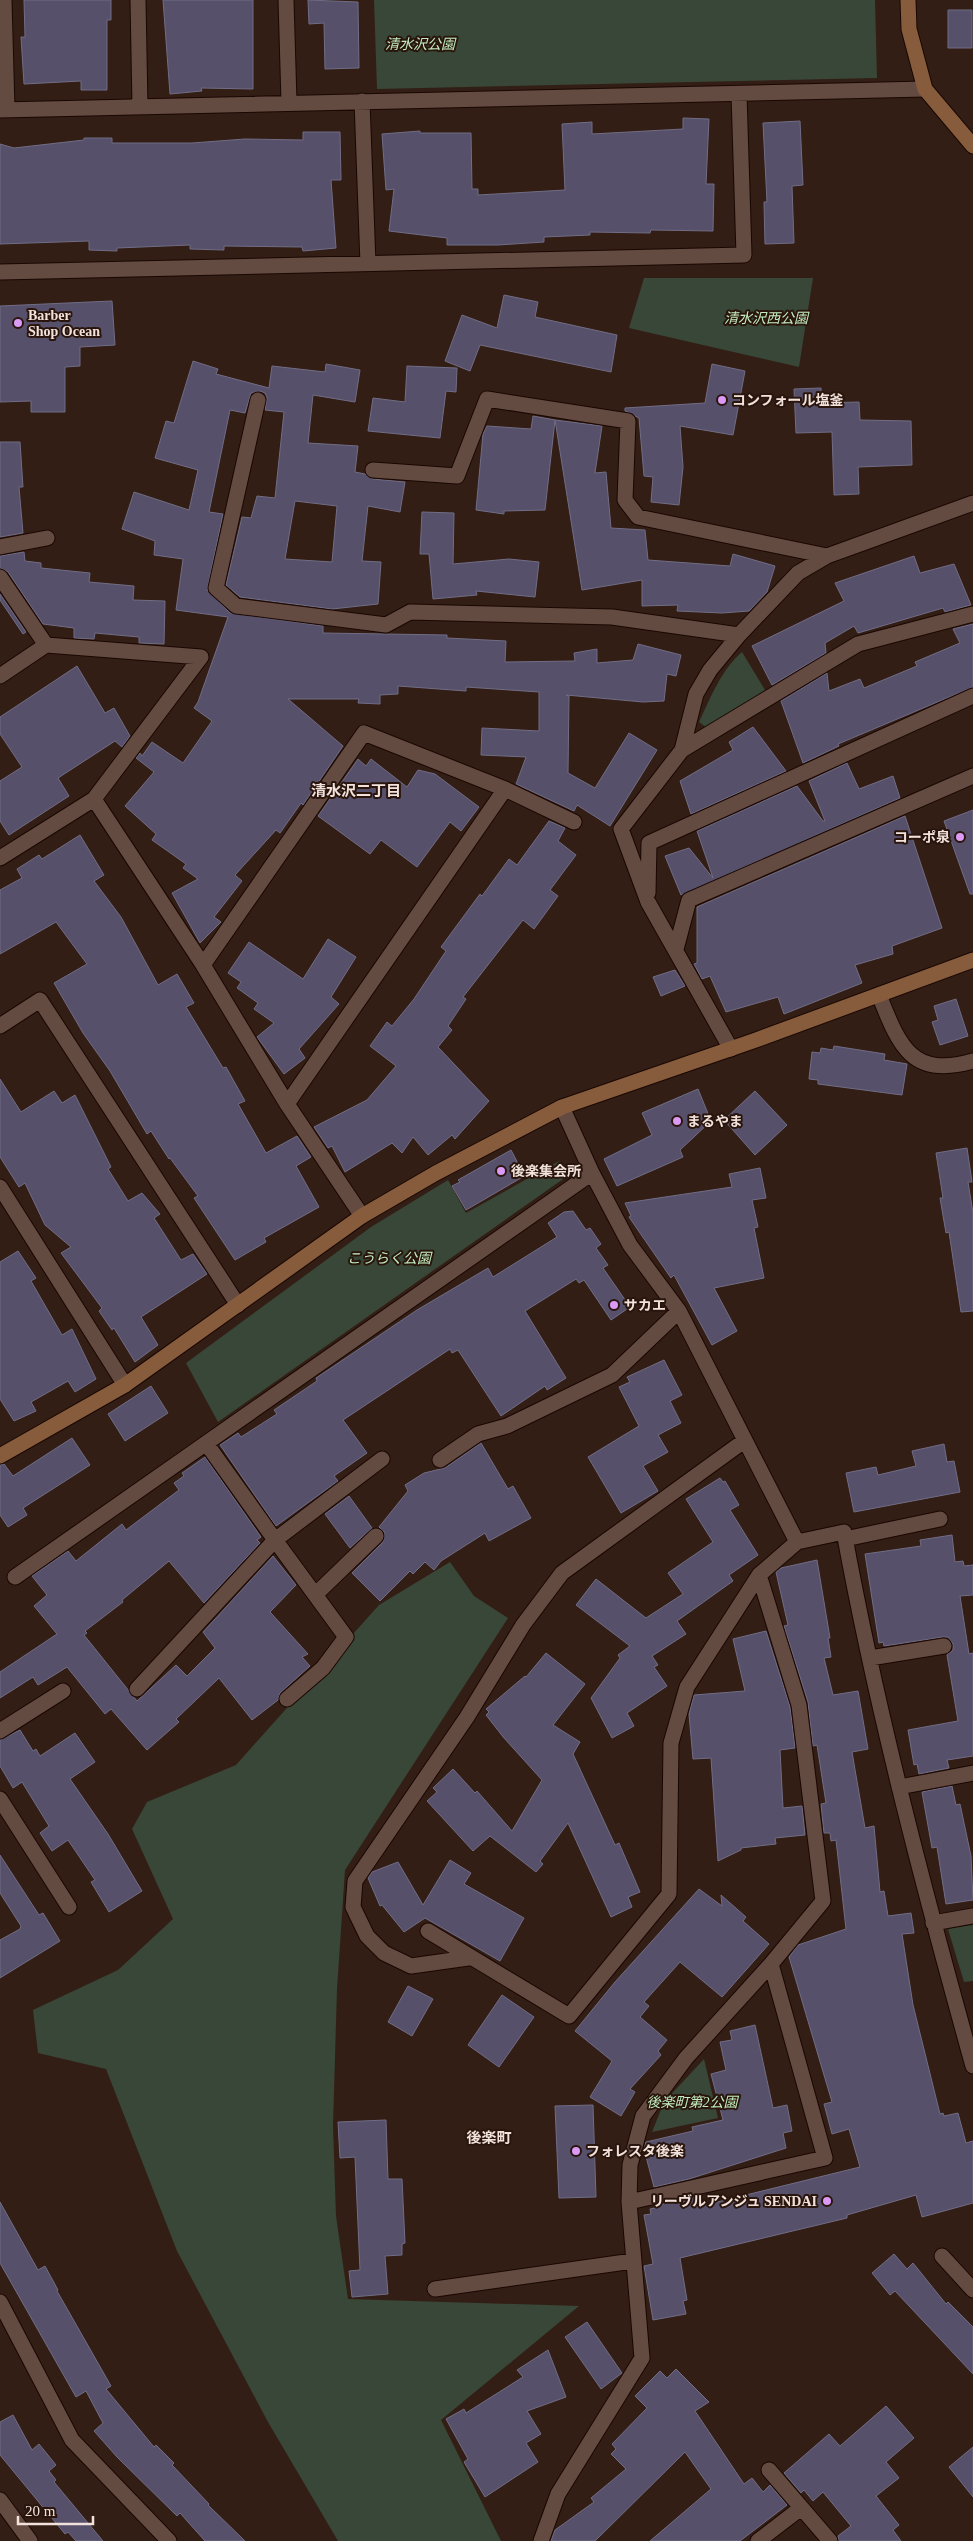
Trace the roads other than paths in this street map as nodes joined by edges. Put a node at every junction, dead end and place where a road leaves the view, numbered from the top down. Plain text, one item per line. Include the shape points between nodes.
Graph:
1 (4, 0) edge
2 (138, 0) edge
3 (286, 0) edge
4 (908, 0) edge
5 (925, 89) junction
6 (739, 94) junction
7 (362, 101) junction
8 (289, 102) junction
9 (140, 107) junction
10 (3, 109) edge
11 (973, 146) edge
12 (368, 264) junction
13 (0, 272) edge
14 (258, 400) dead end
15 (373, 470) dead end
16 (973, 503) edge
17 (47, 538) dead end
18 (0, 547) edge
19 (827, 556) junction
20 (0, 577) edge
21 (973, 614) edge
22 (739, 635) junction
23 (46, 645) junction
24 (0, 676) edge
25 (973, 696) edge
26 (682, 750) junction
27 (973, 776) edge
28 (506, 789) junction
29 (94, 799) junction
30 (574, 822) dead end
31 (0, 858) edge
32 (648, 902) junction
33 (676, 948) junction
34 (973, 960) edge
35 (203, 965) junction
36 (880, 995) junction
37 (0, 1026) edge
38 (731, 1049) junction
39 (973, 1061) edge
40 (287, 1104) junction
41 (562, 1107) junction
42 (592, 1173) junction
43 (0, 1187) edge
44 (362, 1216) junction
45 (238, 1305) junction
46 (679, 1311) junction
47 (125, 1385) junction
48 (744, 1441) junction
49 (206, 1443) junction
50 (0, 1456) edge
51 (382, 1459) dead end
52 (440, 1460) dead end
53 (940, 1519) dead end
54 (376, 1536) dead end
55 (845, 1539) junction
56 (275, 1540) junction
57 (798, 1542) junction
58 (759, 1575) junction
59 (15, 1577) dead end
60 (316, 1594) junction
61 (944, 1646) dead end
62 (870, 1658) junction
63 (137, 1689) dead end
64 (63, 1691) dead end
65 (287, 1699) dead end
66 (0, 1730) edge
67 (973, 1773) edge
68 (899, 1787) junction
69 (0, 1799) edge
70 (69, 1907) dead end
71 (973, 1916) edge
72 (933, 1923) junction
73 (428, 1931) dead end
74 (468, 1958) junction
75 (770, 1964) junction
76 (973, 2066) edge
77 (629, 2202) junction
78 (942, 2256) dead end
79 (633, 2261) junction
80 (435, 2289) dead end
81 (973, 2290) edge
82 (0, 2302) edge
83 (769, 2470) dead end
84 (0, 2500) edge
85 (801, 2508) junction
86 (30, 2541) edge
87 (169, 2541) edge
88 (541, 2541) edge
89 (758, 2541) edge
90 (830, 2541) edge

1 - 10 street
2 - 9 street
3 - 8 street
4 - 5 street via 909,29
5 - 6 street
5 - 11 street
6 - 7 street
6 - 12 street via 744,255
7 - 8 street
7 - 12 street
8 - 9 street
9 - 10 street
12 - 13 street
14 - 22 street via 216,588 236,606 386,625 410,612 612,617
15 - 19 street via 456,476 487,399 628,422 625,500 638,518
16 - 19 street
17 - 18 street
19 - 22 street via 798,573
20 - 23 street
21 - 26 street via 858,644
22 - 26 street via 710,670 696,694
23 - 24 street
23 - 29 street via 201,658
25 - 32 street via 649,843
26 - 32 street via 621,829
27 - 33 street via 689,900
28 - 30 street
28 - 35 street via 364,733
28 - 40 street
29 - 31 street
29 - 35 street
32 - 33 street
33 - 38 street
34 - 36 street
35 - 40 street
36 - 38 street
36 - 39 street via 896,1036 908,1053 940,1067
37 - 45 street via 40,1000
38 - 41 street
40 - 44 street
41 - 42 street
41 - 44 street
42 - 46 street via 630,1245
42 - 49 street
43 - 47 street
44 - 45 street
45 - 47 street
46 - 48 street
46 - 52 street via 612,1375 507,1426 478,1434
47 - 50 street
48 - 57 street
48 - 74 street via 562,1573 523,1625 467,1717 355,1881 353,1906 367,1936 384,1953 411,1966
49 - 56 street
49 - 59 street
51 - 56 street
53 - 55 street
54 - 60 street
55 - 57 street via 844,1532
55 - 62 street
56 - 60 street
56 - 63 street
57 - 58 street
58 - 74 street via 687,1687 670,1743 669,1894 569,2016
58 - 75 street via 799,1705 823,1901
60 - 65 street via 346,1637 323,1668
61 - 62 street
62 - 68 street
64 - 66 street
67 - 68 street
68 - 72 street
69 - 70 street
71 - 72 street
72 - 76 street
73 - 74 street
75 - 77 street via 686,2058 643,2116 630,2165
75 - 77 street via 824,2158
77 - 79 street
78 - 81 street
79 - 80 street
79 - 88 street via 642,2358 558,2494
82 - 87 street via 72,2440
83 - 85 street
84 - 86 street
85 - 89 street
85 - 90 street

